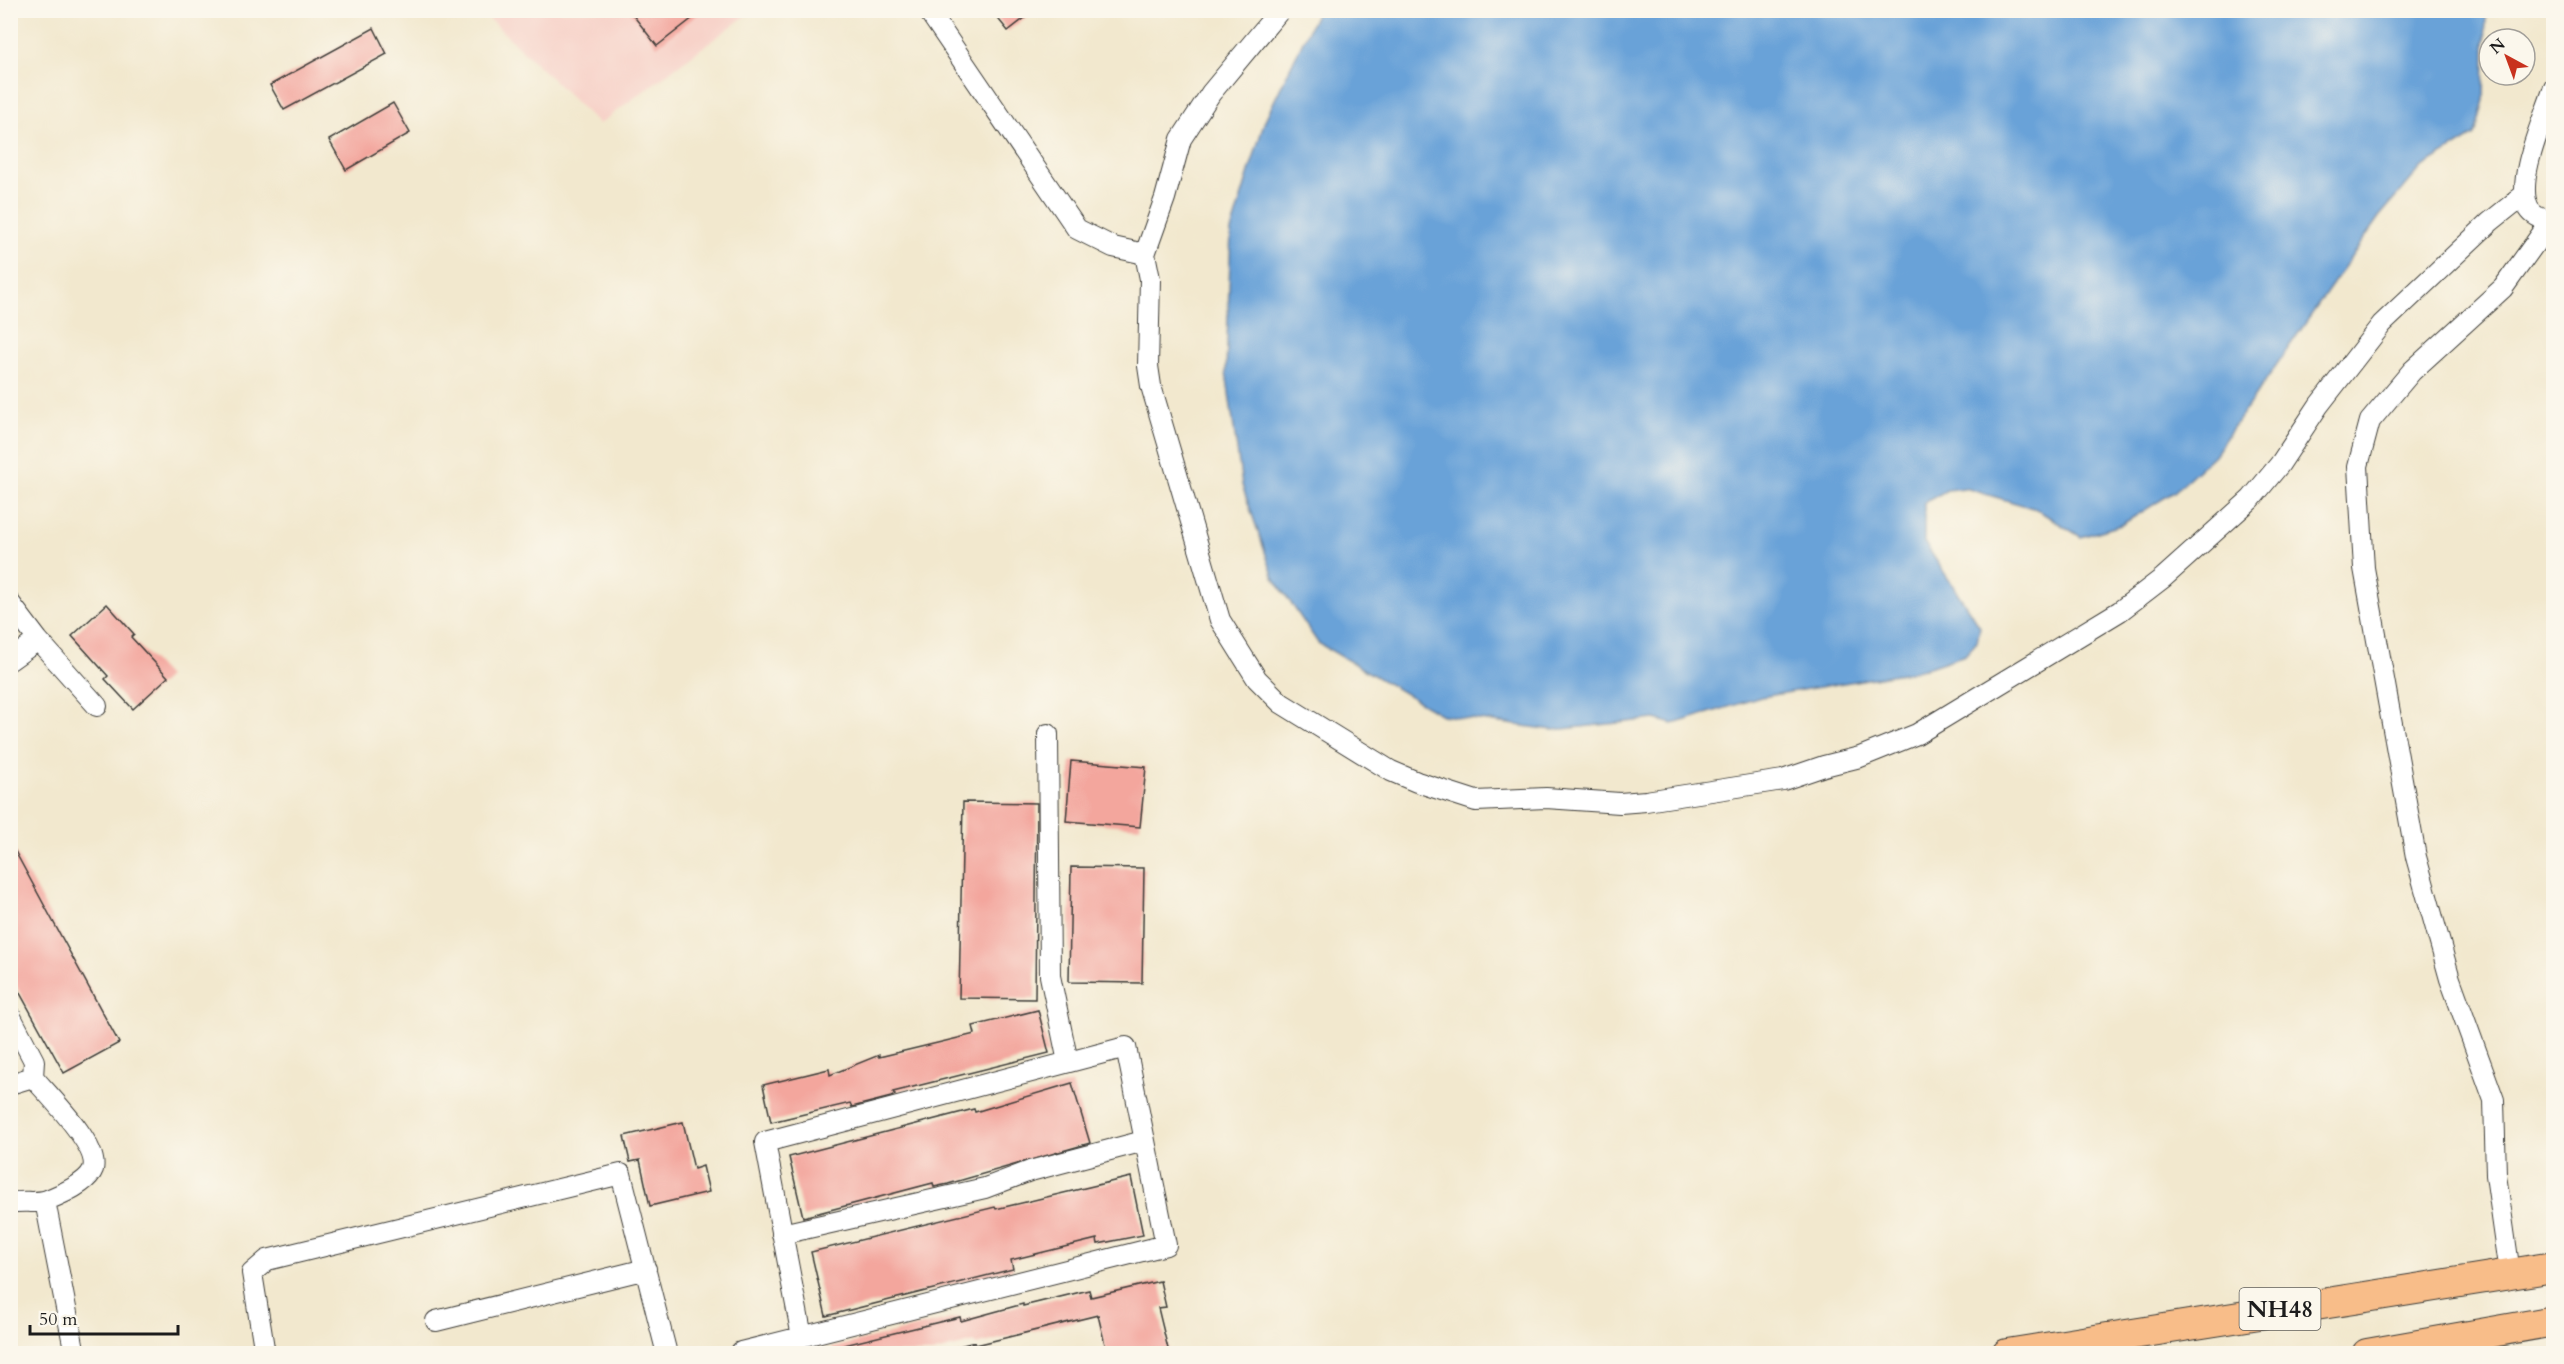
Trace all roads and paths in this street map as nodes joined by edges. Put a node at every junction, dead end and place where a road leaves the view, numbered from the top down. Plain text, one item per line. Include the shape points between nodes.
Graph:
1 (928, 10) edge
2 (1280, 10) edge
3 (2553, 87) edge
4 (2525, 194) junction
5 (2552, 221) edge
6 (1145, 254) junction
7 (10, 603) edge
8 (38, 640) junction
9 (10, 660) edge
10 (97, 706) dead end
11 (1048, 734) dead end
12 (10, 1015) edge
13 (1068, 1062) junction
14 (33, 1077) junction
15 (10, 1084) edge
16 (1144, 1141) junction
17 (45, 1201) junction
18 (10, 1203) edge
19 (782, 1234) junction
20 (2553, 1267) edge
21 (646, 1269) junction
22 (2510, 1273) junction
23 (436, 1321) dead end
24 (2553, 1321) edge
25 (802, 1337) junction
26 (75, 1353) edge
27 (265, 1353) edge
28 (667, 1353) edge
29 (740, 1353) edge
30 (2007, 1353) edge
31 (2367, 1353) edge

1 - 6 street via 1077,229 1113,247
2 - 6 street via 1211,93 1182,139
3 - 4 street via 2529,157
4 - 5 street via 2535,216
4 - 6 street via 2382,324 2251,499 2120,611 1927,729 1860,757 1783,780 1620,803 1546,798 1476,801 1417,783 1281,703 1257,679 1220,620 1151,386
5 - 22 street via 2504,288 2412,371 2370,421 2358,466 2364,568 2416,857 2450,979 2494,1100 2496,1175
7 - 8 street
8 - 9 street
8 - 10 street
11 - 13 street via 1050,976
12 - 14 street via 34,1061
13 - 16 street via 1126,1047
13 - 19 street via 765,1142
14 - 15 street
14 - 17 street via 86,1140 93,1157 93,1169 86,1179
16 - 19 street via 1030,1171 985,1188
16 - 25 street via 1166,1245
17 - 18 street
17 - 26 street
19 - 25 street
20 - 22 highway, NH48
21 - 23 street
21 - 27 street via 621,1174 267,1260 252,1273
21 - 28 street
22 - 30 highway, NH48
24 - 31 highway
25 - 29 street

